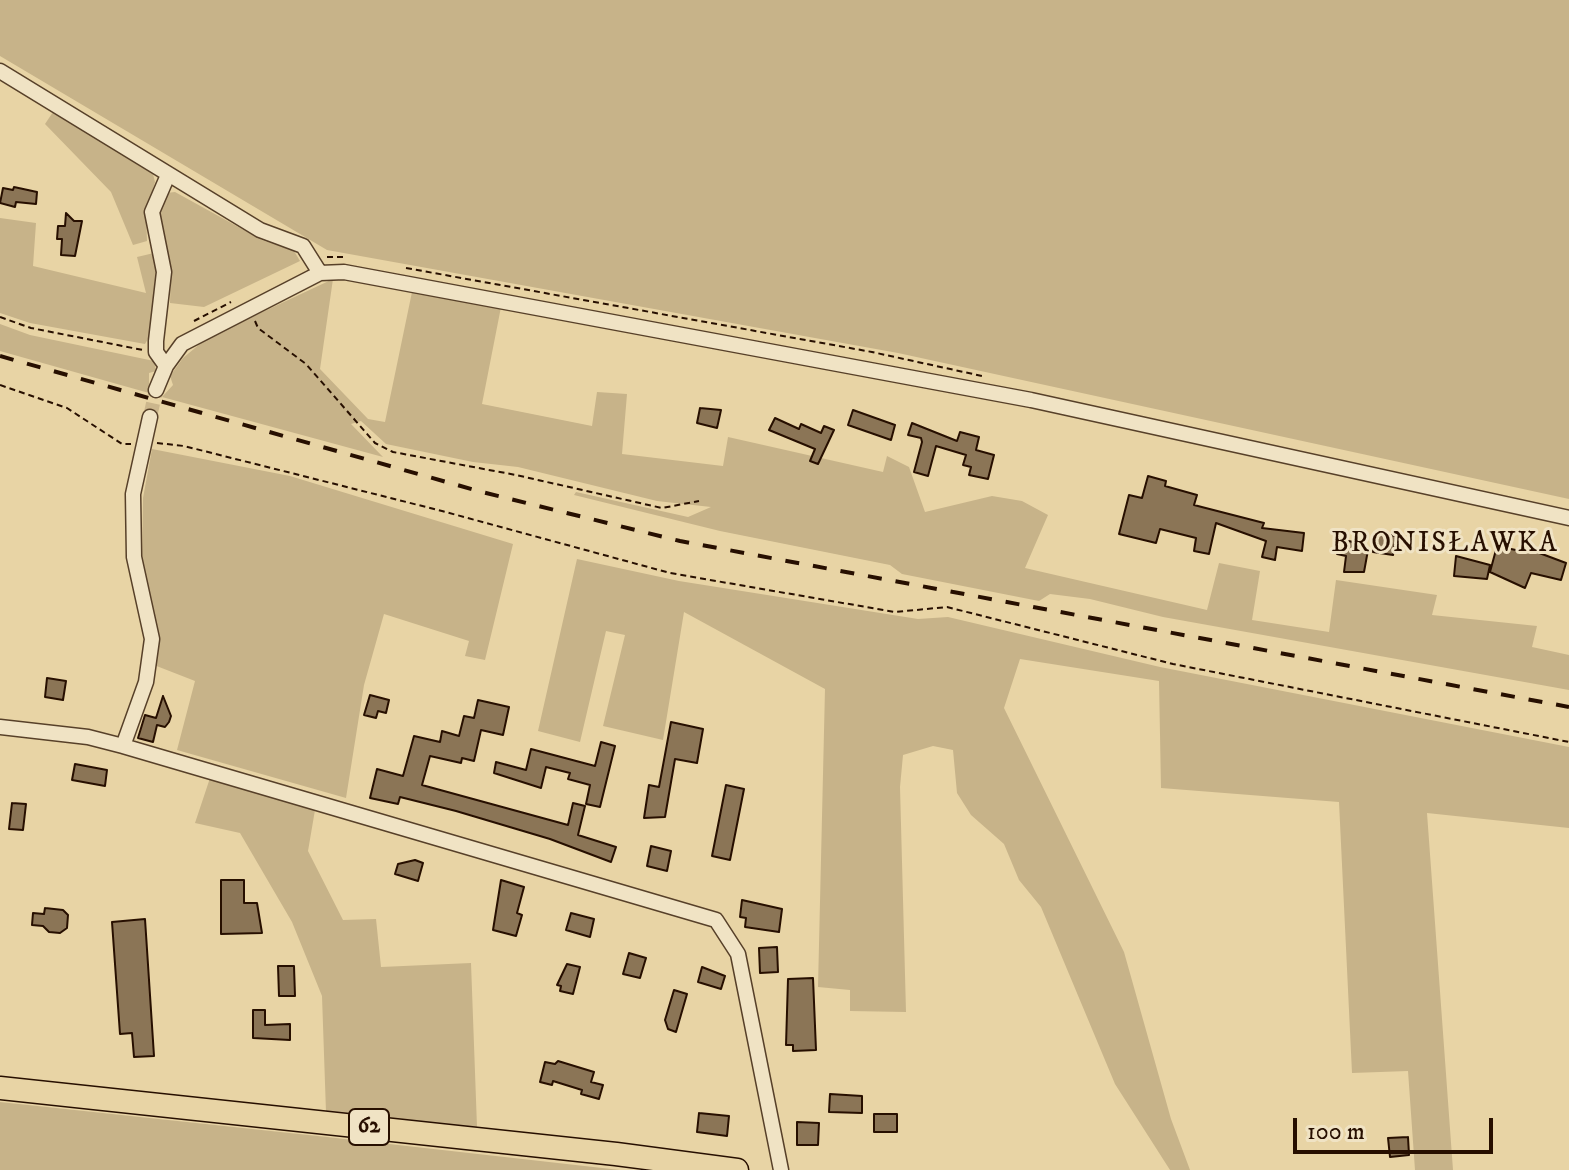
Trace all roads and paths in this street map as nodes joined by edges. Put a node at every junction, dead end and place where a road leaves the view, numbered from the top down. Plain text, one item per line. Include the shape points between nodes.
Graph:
1 (0, 71) edge
2 (168, 175) junction
3 (320, 273) junction
4 (250, 309) junction
5 (0, 317) edge
6 (156, 352) junction
7 (166, 366) junction
8 (0, 385) edge
9 (156, 390) tunnel mouth
10 (150, 417) tunnel mouth
11 (144, 444) junction
12 (699, 501) dead end
13 (1569, 518) edge
14 (0, 727) edge
15 (1569, 742) edge
16 (123, 746) junction
17 (0, 1088) edge
18 (737, 1170) edge
19 (781, 1170) edge

1 - 2 street
2 - 3 street via 260,230 303,246
2 - 6 street via 152,212 164,272
3 - 4 street
3 - 13 street via 417,284 1031,400
4 - 7 street via 182,344
4 - 12 path via 258,328 306,364 375,443 393,452 662,508
5 - 6 path
6 - 7 street
7 - 9 street
8 - 11 path via 85,416 122,444
10 - 11 street
11 - 15 path via 184,446 670,573 895,612 947,607 1173,664
11 - 16 street via 133,494 134,557 152,639 146,682
14 - 16 street
16 - 19 street via 716,920 738,954
17 - 18 main road, 62

